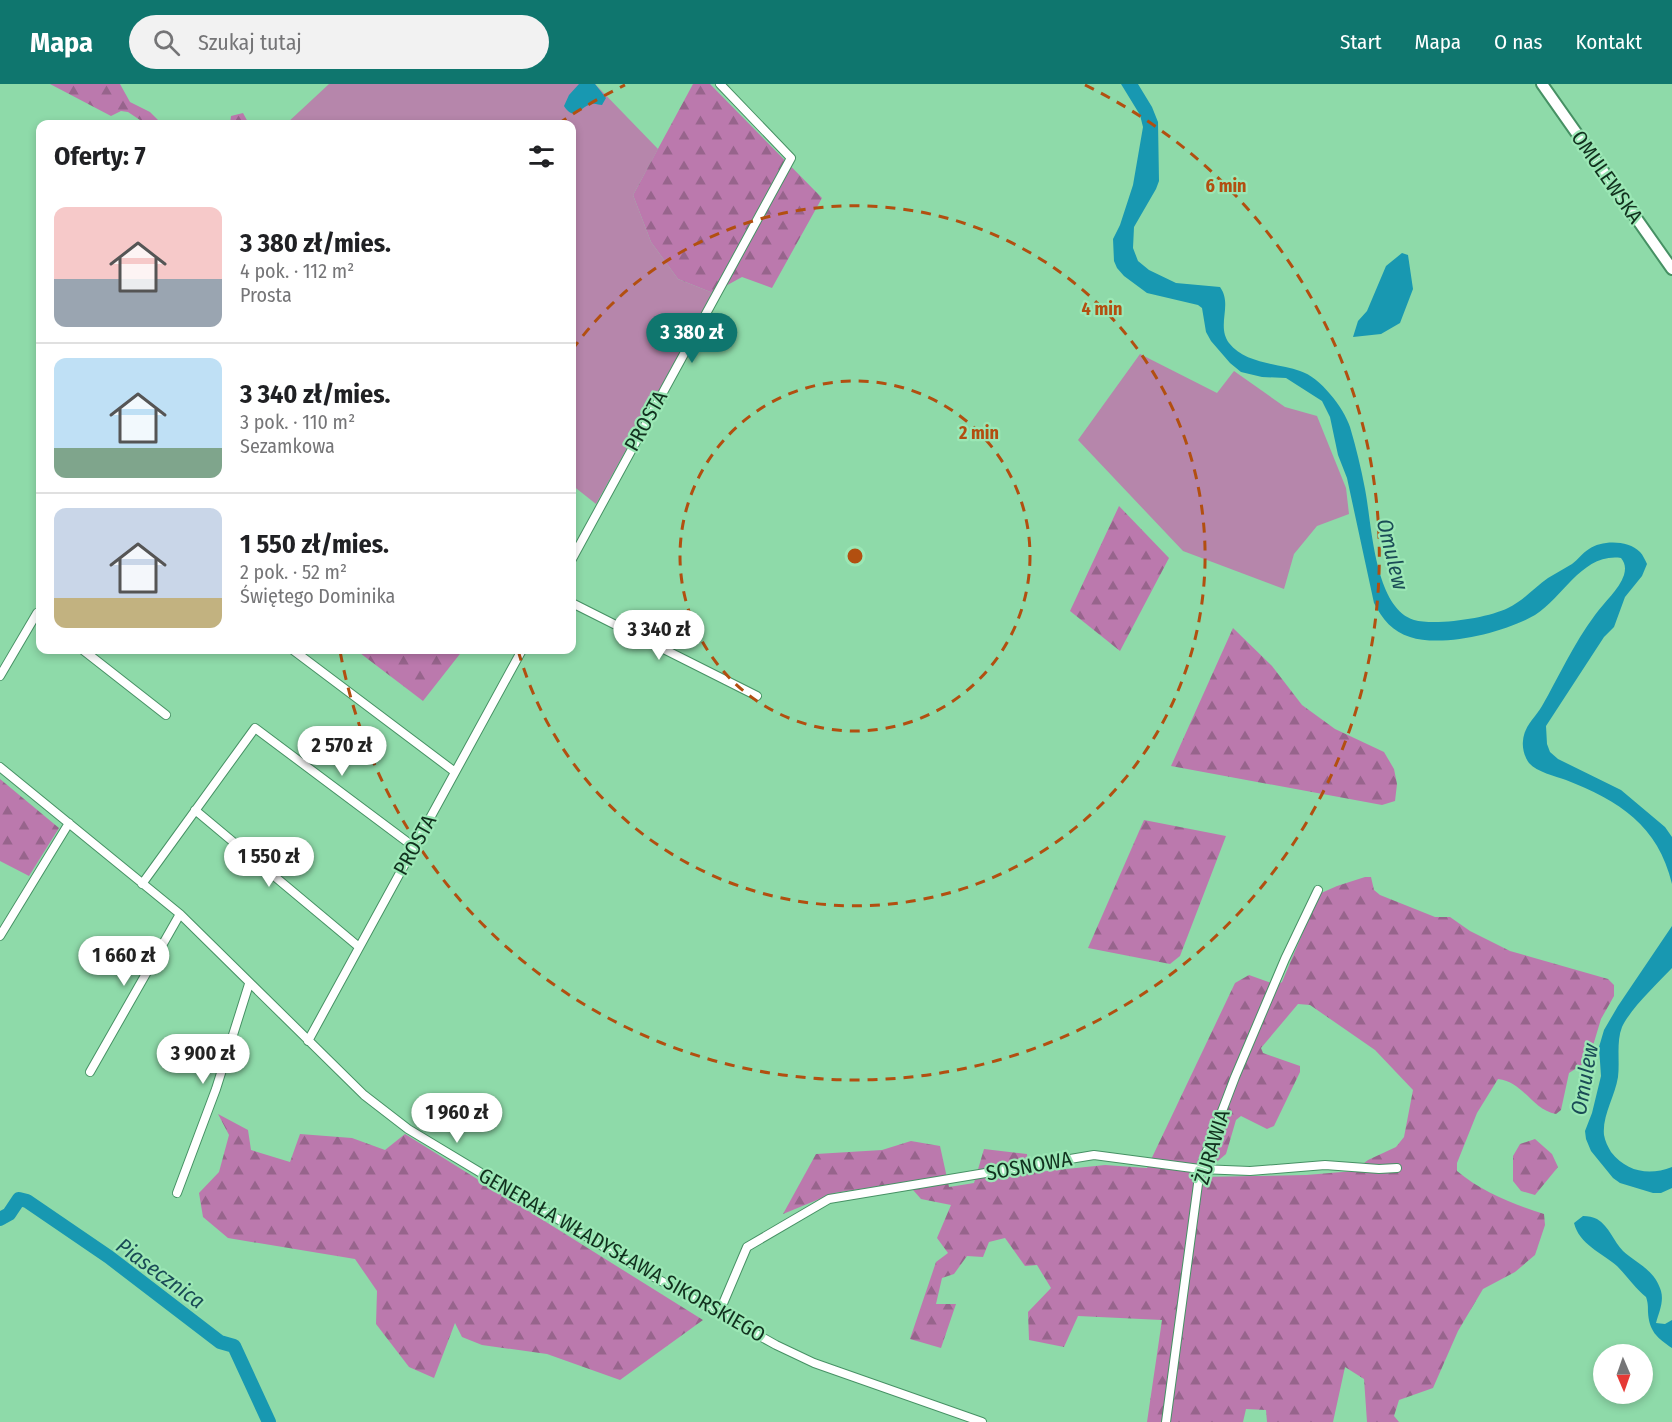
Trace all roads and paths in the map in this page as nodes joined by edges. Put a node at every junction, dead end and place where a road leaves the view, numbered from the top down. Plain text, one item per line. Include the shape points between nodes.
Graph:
1 (720, 84) edge
2 (1542, 84) edge
3 (1672, 269) edge
4 (576, 552) edge
5 (576, 605) edge
6 (36, 619) edge
7 (88, 654) edge
8 (298, 654) edge
9 (520, 654) edge
10 (0, 676) edge
11 (757, 696) dead end
12 (166, 715) dead end
13 (0, 767) edge
14 (455, 772) junction
15 (195, 810) junction
16 (69, 823) junction
17 (414, 847) junction
18 (142, 884) junction
19 (1318, 890) dead end
20 (180, 914) junction
21 (0, 936) edge
22 (359, 947) junction
23 (249, 984) junction
24 (308, 1041) junction
25 (90, 1072) dead end
26 (1397, 1168) dead end
27 (1200, 1169) junction
28 (177, 1193) dead end
29 (718, 1313) junction
30 (982, 1422) edge
31 (1166, 1422) edge

1 - 4 street, PROSTA via 791,158
2 - 3 street, OMULEWSKA
5 - 11 street
6 - 10 street
7 - 12 street
8 - 14 street
9 - 14 street, PROSTA
13 - 16 street, GENERAŁA WŁADYSŁAWA SIKORSKIEGO
14 - 17 street, PROSTA
15 - 17 street via 255,728
15 - 18 street
15 - 22 street
16 - 18 street, GENERAŁA WŁADYSŁAWA SIKORSKIEGO
16 - 21 street
17 - 22 street, PROSTA
18 - 20 street, GENERAŁA WŁADYSŁAWA SIKORSKIEGO
19 - 27 street, ŻURAWIA via 1235,1077
20 - 23 street, GENERAŁA WŁADYSŁAWA SIKORSKIEGO
20 - 25 street
22 - 24 street, PROSTA
23 - 24 street, GENERAŁA WŁADYSŁAWA SIKORSKIEGO
23 - 28 street
24 - 29 street, GENERAŁA WŁADYSŁAWA SIKORSKIEGO via 364,1095 408,1130
26 - 27 street, SOSNOWA via 1325,1165 1250,1171
27 - 29 street, SOSNOWA via 1094,1155 829,1199 747,1247
27 - 31 street, ŻURAWIA
29 - 30 street, GENERAŁA WŁADYSŁAWA SIKORSKIEGO via 814,1363

